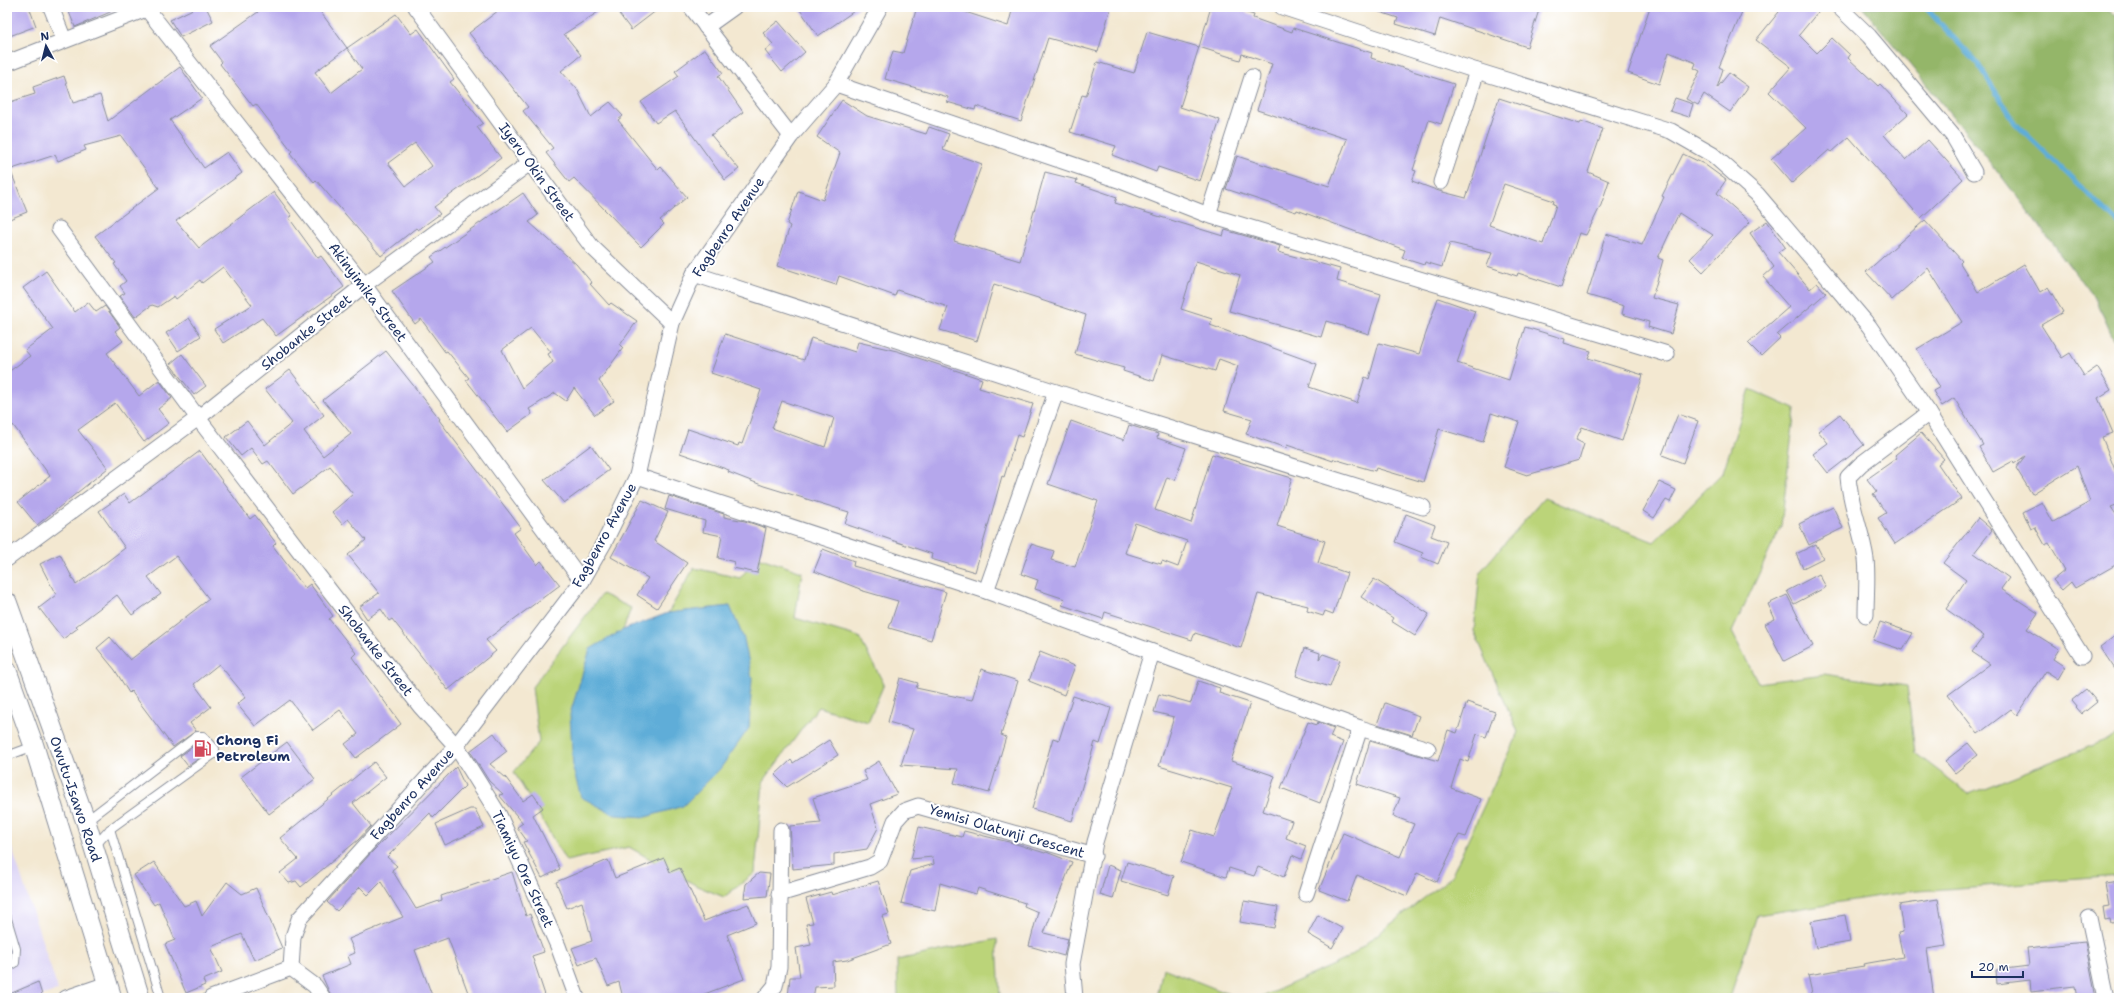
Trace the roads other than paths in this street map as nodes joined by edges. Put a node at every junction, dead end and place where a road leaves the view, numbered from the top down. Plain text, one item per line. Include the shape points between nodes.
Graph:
1 (51, 7) edge
2 (416, 7) edge
3 (691, 7) edge
4 (734, 7) edge
5 (880, 7) edge
6 (1282, 7) edge
7 (1839, 7) edge
8 (149, 8) edge
9 (706, 27) junction
10 (64, 40) junction
11 (7, 63) edge
12 (1477, 71) junction
13 (1252, 77) dead end
14 (836, 84) junction
15 (791, 136) junction
16 (531, 162) junction
17 (1974, 172) dead end
18 (1441, 182) dead end
19 (1208, 215) junction
20 (59, 229) dead end
21 (694, 274) junction
22 (364, 285) junction
23 (672, 323) junction
24 (1667, 354) dead end
25 (1056, 392) junction
26 (1929, 413) junction
27 (198, 418) junction
28 (637, 476) junction
29 (1423, 507) dead end
30 (7, 560) edge
31 (582, 581) junction
32 (986, 591) junction
33 (7, 602) edge
34 (1866, 615) dead end
35 (1152, 652) junction
36 (2082, 656) dead end
37 (7, 671) edge
38 (1360, 728) junction
39 (34, 746) junction
40 (456, 746) junction
41 (1428, 749) dead end
42 (7, 756) edge
43 (86, 822) junction
44 (110, 829) junction
45 (780, 830) dead end
46 (94, 848) junction
47 (1094, 856) junction
48 (779, 894) junction
49 (1306, 894) dead end
50 (2089, 918) dead end
51 (7, 919) edge
52 (7, 968) edge
53 (291, 968) junction
54 (109, 991) edge
55 (66, 998) edge
56 (140, 998) edge
57 (161, 998) edge
58 (211, 998) edge
59 (324, 998) edge
60 (577, 998) edge
61 (765, 998) edge
62 (1075, 998) edge
63 (2106, 998) edge

1 - 10 street
2 - 16 street, Iyeru Okin Street
3 - 9 street
4 - 9 street
5 - 14 street, Fagbenro Avenue
6 - 12 street
7 - 17 street via 1869,36 1953,136
8 - 10 street
8 - 22 street, Akinyimika Street
9 - 15 street
10 - 11 street
12 - 18 street
12 - 26 street via 1671,131 1713,155 1757,194 1823,271 1869,326
13 - 19 street
14 - 15 street, Fagbenro Avenue
14 - 19 street via 1121,181
15 - 21 street, Fagbenro Avenue
16 - 22 street, Shobanke Street
16 - 23 street, Iyeru Okin Street via 592,247
19 - 24 street
20 - 27 street, Shobanke Street
21 - 23 street, Fagbenro Avenue
21 - 25 street
22 - 27 street, Shobanke Street
22 - 31 street, Akinyimika Street
23 - 28 street, Fagbenro Avenue
25 - 29 street
25 - 32 street
26 - 34 street via 1861,464 1848,477 1866,560
26 - 36 street
27 - 30 street, Shobanke Street
27 - 40 street, Shobanke Street via 420,706
28 - 31 street, Fagbenro Avenue
28 - 32 street
31 - 40 street, Fagbenro Avenue
32 - 35 street
33 - 43 street, Owutu-Isawo Road
35 - 38 street
35 - 47 street
37 - 39 street, Owutu-Isawo Road
38 - 41 street
38 - 49 street
39 - 42 lane
39 - 54 street, Owutu-Isawo Road
40 - 53 street, Fagbenro Avenue via 299,919 293,937
40 - 60 street, Tiamiyu Ore Street via 502,821 558,946
43 - 44 lane via 198,736 203,736 215,749 214,754
43 - 46 street, Owutu-Isawo Road
44 - 46 lane
44 - 57 lane
45 - 48 street
46 - 56 street, Owutu-Isawo Road
47 - 48 street, Yemisi Olatunji Crescent via 918,806 904,811 895,821 880,861 870,867
47 - 62 street via 1072,964
48 - 61 street via 779,968 775,986
50 - 63 street
51 - 52 lane via 16,949 15,964
53 - 58 street
53 - 59 street via 315,986
54 - 55 street

